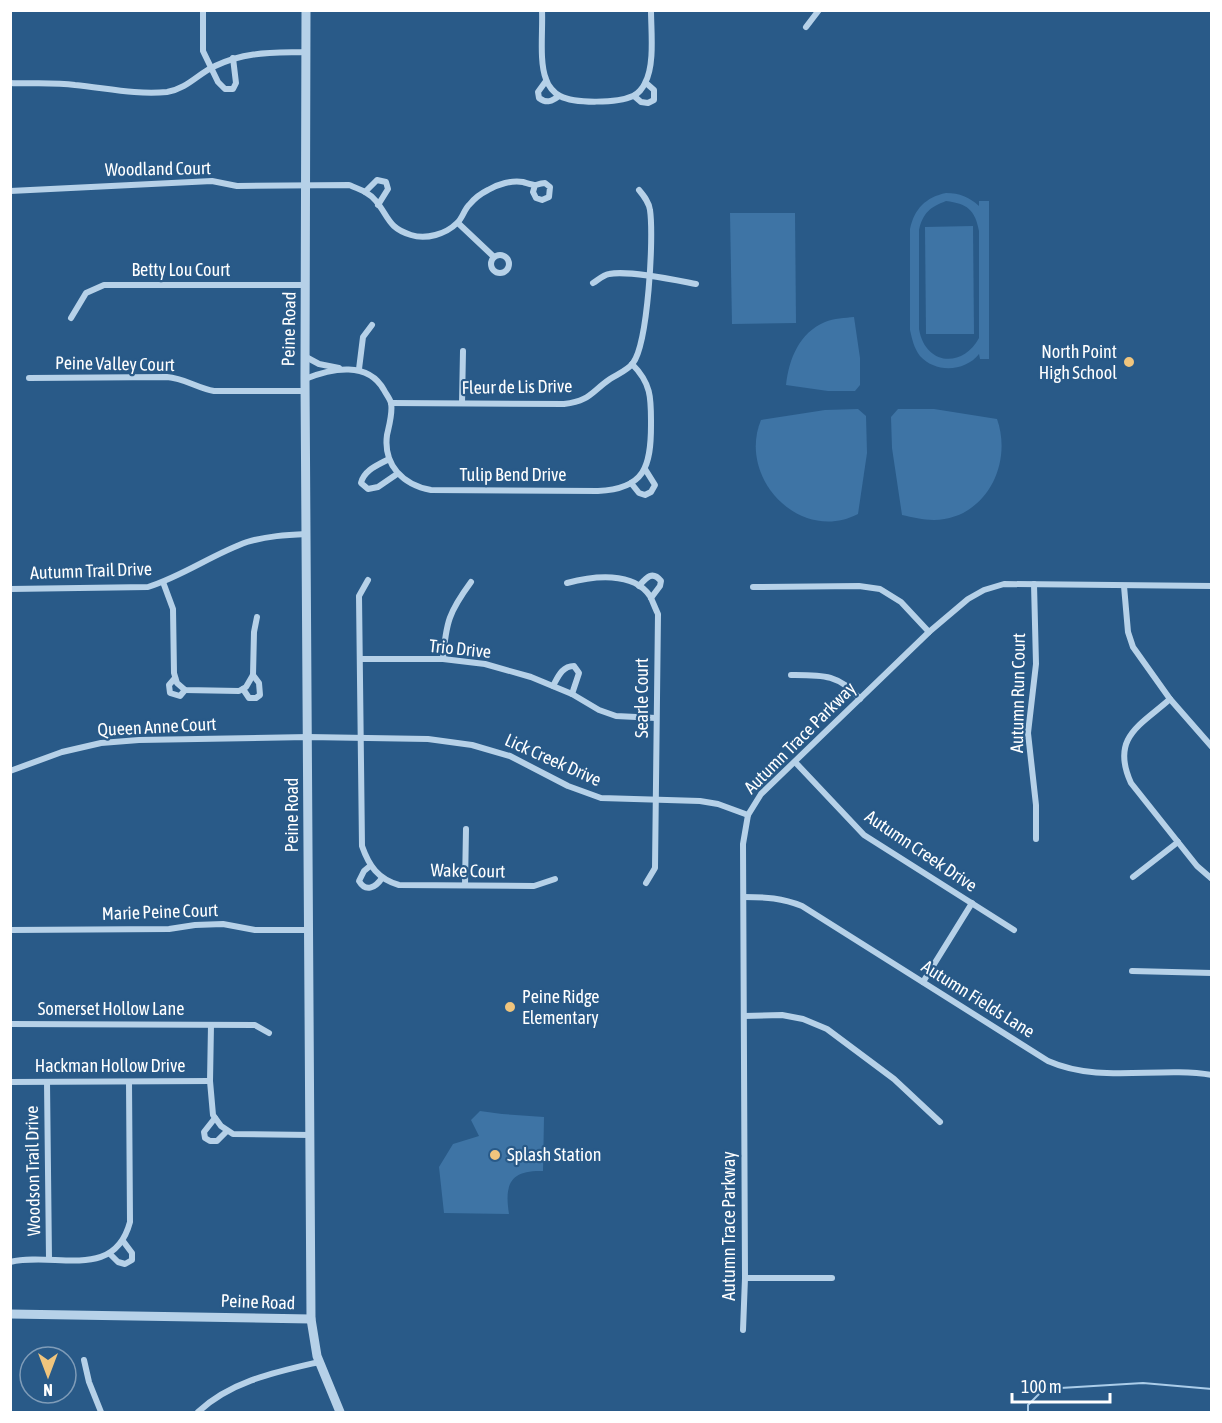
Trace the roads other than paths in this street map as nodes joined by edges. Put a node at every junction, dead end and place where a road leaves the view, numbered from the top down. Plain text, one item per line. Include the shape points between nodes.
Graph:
1 (203, 10) edge
2 (306, 10) edge
3 (542, 10) edge
4 (651, 10) edge
5 (819, 10) edge
6 (806, 27) dead end
7 (306, 52) junction
8 (233, 58) junction
9 (212, 67) junction
10 (546, 81) junction
11 (646, 82) junction
12 (10, 83) edge
13 (559, 96) junction
14 (634, 96) junction
15 (306, 185) junction
16 (536, 185) dead end
17 (639, 190) dead end
18 (10, 191) edge
19 (365, 192) junction
20 (378, 205) junction
21 (458, 223) junction
22 (494, 257) dead end
23 (649, 276) junction
24 (592, 283) dead end
25 (696, 284) dead end
26 (306, 285) junction
27 (71, 318) dead end
28 (372, 325) dead end
29 (463, 351) dead end
30 (306, 357) junction
31 (632, 364) junction
32 (342, 369) junction
33 (359, 369) junction
34 (29, 378) dead end
35 (305, 379) junction
36 (306, 391) junction
37 (391, 403) junction
38 (462, 403) junction
39 (389, 459) junction
40 (645, 469) junction
41 (397, 474) junction
42 (631, 483) junction
43 (307, 534) junction
44 (368, 580) dead end
45 (163, 582) junction
46 (471, 582) dead end
47 (567, 583) dead end
48 (1034, 584) junction
49 (639, 586) junction
50 (1124, 586) junction
51 (1212, 586) edge
52 (753, 587) dead end
53 (10, 589) edge
54 (651, 598) junction
55 (257, 616) dead end
56 (929, 632) junction
57 (360, 659) junction
58 (443, 659) junction
59 (253, 675) junction
60 (791, 675) dead end
61 (176, 678) junction
62 (553, 686) junction
63 (243, 689) junction
64 (185, 690) junction
65 (572, 694) junction
66 (860, 699) junction
67 (1170, 699) junction
68 (656, 718) junction
69 (308, 737) junction
70 (361, 738) junction
71 (1212, 747) edge
72 (795, 762) junction
73 (10, 771) edge
74 (657, 801) junction
75 (748, 815) junction
76 (466, 830) dead end
77 (1036, 838) dead end
78 (1178, 842) junction
79 (370, 866) junction
80 (1133, 877) dead end
81 (382, 878) junction
82 (555, 879) dead end
83 (1212, 879) edge
84 (646, 883) dead end
85 (465, 885) junction
86 (744, 897) junction
87 (972, 903) junction
88 (10, 930) edge
89 (309, 930) junction
90 (1014, 930) dead end
91 (1132, 971) dead end
92 (1212, 973) edge
93 (923, 982) junction
94 (744, 1016) junction
95 (10, 1024) edge
96 (211, 1025) junction
97 (269, 1033) dead end
98 (1212, 1075) edge
99 (210, 1081) junction
100 (10, 1082) edge
101 (47, 1082) junction
102 (129, 1082) junction
103 (215, 1118) junction
104 (940, 1122) dead end
105 (227, 1131) junction
106 (311, 1135) junction
107 (123, 1241) junction
108 (110, 1254) junction
109 (49, 1259) junction
110 (10, 1262) edge
111 (745, 1278) junction
112 (832, 1278) dead end
113 (10, 1314) edge
114 (311, 1319) junction
115 (743, 1330) dead end
116 (84, 1360) dead end
117 (319, 1362) junction
118 (101, 1413) edge
119 (198, 1413) edge
120 (340, 1413) edge

1 - 9 street via 203,51
2 - 7 street, Peine Road
3 - 10 street
4 - 11 street via 650,70
5 - 6 street
7 - 8 street
7 - 15 street, Peine Road
8 - 9 street
8 - 9 street via 233,89 225,89 218,82
9 - 12 street via 167,92
10 - 13 street
10 - 13 street via 538,92 539,98 544,102
11 - 14 street
11 - 14 street via 654,90 654,100 641,102
13 - 14 street via 617,101
15 - 18 street, Woodland Court via 237,186 212,181
15 - 19 street, Woodland Court via 349,185
15 - 26 street, Peine Road
16 - 21 street via 509,182 488,189 469,204
17 - 23 street via 650,208
19 - 20 street
19 - 20 street via 377,180 386,182 388,189
20 - 21 street via 396,229 412,236 431,237
21 - 22 street
23 - 24 street via 607,274
23 - 25 street
23 - 31 street via 641,348
26 - 27 street, Betty Lou Court via 104,285 86,293
26 - 30 street, Peine Road
28 - 33 street via 363,338
29 - 38 street
30 - 32 street
30 - 35 street, Peine Road
31 - 38 street, Fleur de Lis Drive via 578,402
31 - 40 street via 648,386 651,401 651,452
32 - 33 street
32 - 35 street
33 - 37 street via 379,382
34 - 36 street, Peine Valley Court via 167,377 214,391
35 - 36 street, Peine Road
36 - 43 street, Peine Road
37 - 38 street, Fleur de Lis Drive
37 - 39 street
39 - 41 street
39 - 41 street via 364,474 360,483 368,489
40 - 42 street, Tulip Bend Drive
40 - 42 street via 655,485 651,492 639,494
41 - 42 street, Tulip Bend Drive via 431,490 598,491 615,490
43 - 45 street, Autumn Trail Drive via 268,536 245,543
43 - 69 street, Peine Road
44 - 57 street, Wake Court via 360,596
45 - 53 street, Autumn Trail Drive via 133,588
45 - 61 street via 173,609
46 - 58 street via 454,604 445,628
47 - 49 street, Searle Court via 587,577 620,578
48 - 50 street, Autumn Trace Parkway
48 - 56 street, Autumn Trace Parkway via 1004,584 984,591 968,599
48 - 77 street, Autumn Run Court via 1036,664 1028,734
49 - 54 street, Searle Court
49 - 54 street, Searle Court via 648,576 658,577 660,586
50 - 51 street, Autumn Trace Parkway
50 - 67 street via 1133,647
52 - 56 street via 880,589 901,602
54 - 68 street, Searle Court via 658,614
55 - 59 street
56 - 66 street, Autumn Trace Parkway
57 - 58 street, Trio Drive
57 - 70 street, Wake Court
58 - 62 street, Trio Drive via 485,664
59 - 63 street
59 - 63 street via 259,682 260,694 249,698
60 - 66 street via 823,675 849,686
61 - 64 street
61 - 64 street via 169,685 170,693 180,696
62 - 65 street, Trio Drive
62 - 65 street via 560,673 574,666 579,673
63 - 64 street
65 - 68 street, Trio Drive via 616,717
66 - 72 street, Autumn Trace Parkway
67 - 71 street
67 - 78 street via 1130,733 1124,760 1131,783
68 - 74 street, Searle Court
69 - 70 street, Lick Creek Drive
69 - 73 street, Queen Anne Court via 101,743
69 - 89 street, Peine Road
70 - 74 street, Lick Creek Drive via 472,744 510,756 568,786 602,798
70 - 79 street, Wake Court via 362,846
72 - 75 street, Autumn Trace Parkway via 761,794
72 - 87 street, Autumn Creek Drive via 864,835
74 - 75 street, Lick Creek Drive via 700,801
74 - 84 street, Searle Court via 655,868
75 - 86 street, Autumn Trace Parkway via 743,844
76 - 85 street
78 - 80 street
78 - 83 street
79 - 81 street, Wake Court
79 - 81 street, Wake Court via 359,881 362,886 372,887
81 - 85 street, Wake Court via 399,885
82 - 85 street, Wake Court via 534,886
86 - 93 street, Autumn Fields Lane via 785,899 802,906
86 - 94 street, Autumn Trace Parkway
87 - 90 street, Autumn Creek Drive
87 - 93 street
88 - 89 street, Marie Peine Court via 169,929 223,924 255,930
89 - 106 street, Peine Road
91 - 92 street
93 - 98 street, Autumn Fields Lane via 1065,1068 1085,1073
94 - 104 street via 782,1015 827,1029 894,1079
94 - 111 street, Autumn Trace Parkway
95 - 96 street, Somerset Hollow Lane
96 - 97 street, Somerset Hollow Lane via 255,1024
96 - 99 street
99 - 102 street, Hackman Hollow Drive
99 - 103 street
100 - 101 street, Hackman Hollow Drive
101 - 102 street, Hackman Hollow Drive
101 - 109 street, Woodson Trail Drive
102 - 107 street via 130,1222
103 - 105 street
103 - 105 street via 204,1132 205,1138 216,1142
105 - 106 street
106 - 114 street, Peine Road
107 - 108 street
107 - 108 street via 132,1260 125,1264
108 - 109 street via 95,1260
109 - 110 street
111 - 112 street
111 - 115 street, Autumn Trace Parkway
113 - 114 street, Peine Road
114 - 117 street
116 - 118 street
117 - 119 street via 256,1378 218,1397
117 - 120 street

